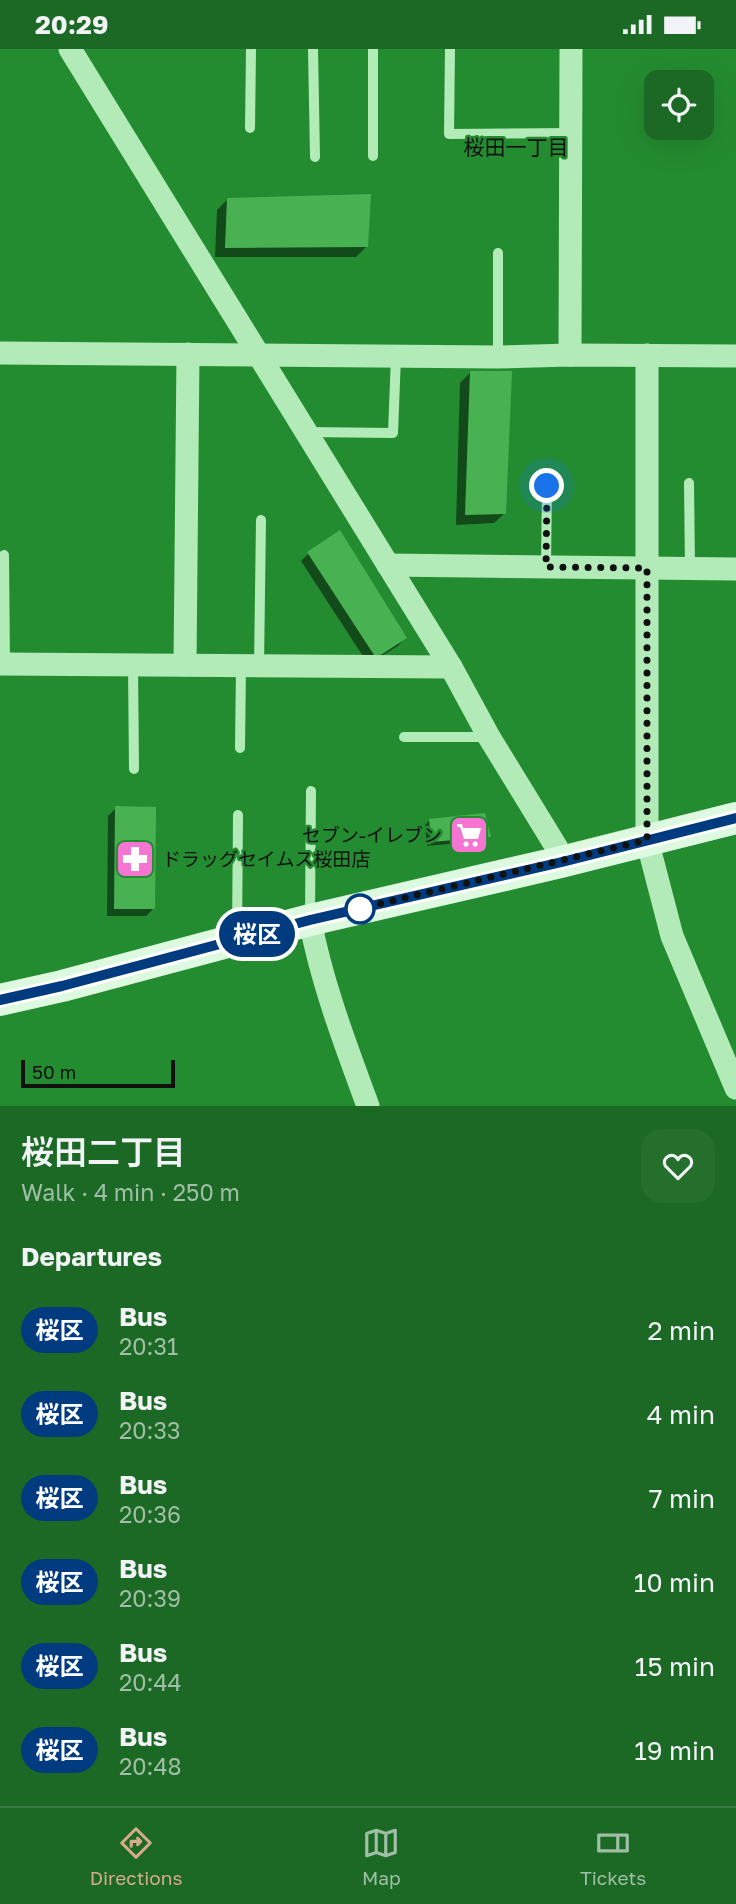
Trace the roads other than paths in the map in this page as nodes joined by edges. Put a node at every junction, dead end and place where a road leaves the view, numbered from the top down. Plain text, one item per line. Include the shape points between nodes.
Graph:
1 (70, 49) edge
2 (251, 49) edge
3 (313, 49) edge
4 (373, 49) edge
5 (450, 49) edge
6 (571, 49) edge
7 (250, 128) dead end
8 (571, 133) junction
9 (373, 156) dead end
10 (314, 157) dead end
11 (498, 253) dead end
12 (0, 352) edge
13 (188, 354) junction
14 (258, 355) junction
15 (570, 355) junction
16 (647, 355) junction
17 (396, 356) junction
18 (736, 356) edge
19 (498, 357) junction
20 (305, 432) junction
21 (689, 483) dead end
22 (547, 486) dead end
23 (261, 520) dead end
24 (4, 555) dead end
25 (388, 565) junction
26 (546, 567) junction
27 (647, 568) junction
28 (690, 568) junction
29 (736, 569) edge
30 (3, 664) edge
31 (134, 665) junction
32 (185, 665) junction
33 (250, 666) junction
34 (451, 667) junction
35 (404, 737) dead end
36 (489, 737) junction
37 (240, 748) dead end
38 (134, 769) dead end
39 (311, 791) dead end
40 (238, 815) dead end
41 (736, 818) edge
42 (647, 840) junction
43 (562, 862) junction
44 (310, 920) junction
45 (237, 940) junction
46 (0, 1000) edge
47 (736, 1088) edge
48 (368, 1106) edge

1 - 14 street
2 - 7 lane
3 - 10 lane
4 - 9 lane
5 - 8 lane via 449,134
6 - 8 street
8 - 15 street
11 - 19 lane
12 - 13 street
13 - 14 street
13 - 32 street
14 - 17 street
14 - 20 street
15 - 16 street
15 - 19 street
16 - 18 street
16 - 27 street
17 - 19 street
17 - 20 lane via 393,432
20 - 25 street
21 - 28 lane
22 - 26 lane
23 - 33 lane
24 - 30 lane
25 - 26 street
25 - 34 street
26 - 27 street
27 - 28 street
27 - 42 street
28 - 29 street
30 - 31 street
31 - 32 street
31 - 38 lane
32 - 33 street
33 - 34 street
33 - 37 lane
34 - 36 street
35 - 36 lane
36 - 43 street
39 - 44 lane
40 - 45 lane
41 - 42 street
42 - 43 street
42 - 47 street via 672,936
43 - 44 street
44 - 45 street
44 - 48 street via 340,1028
45 - 46 street

